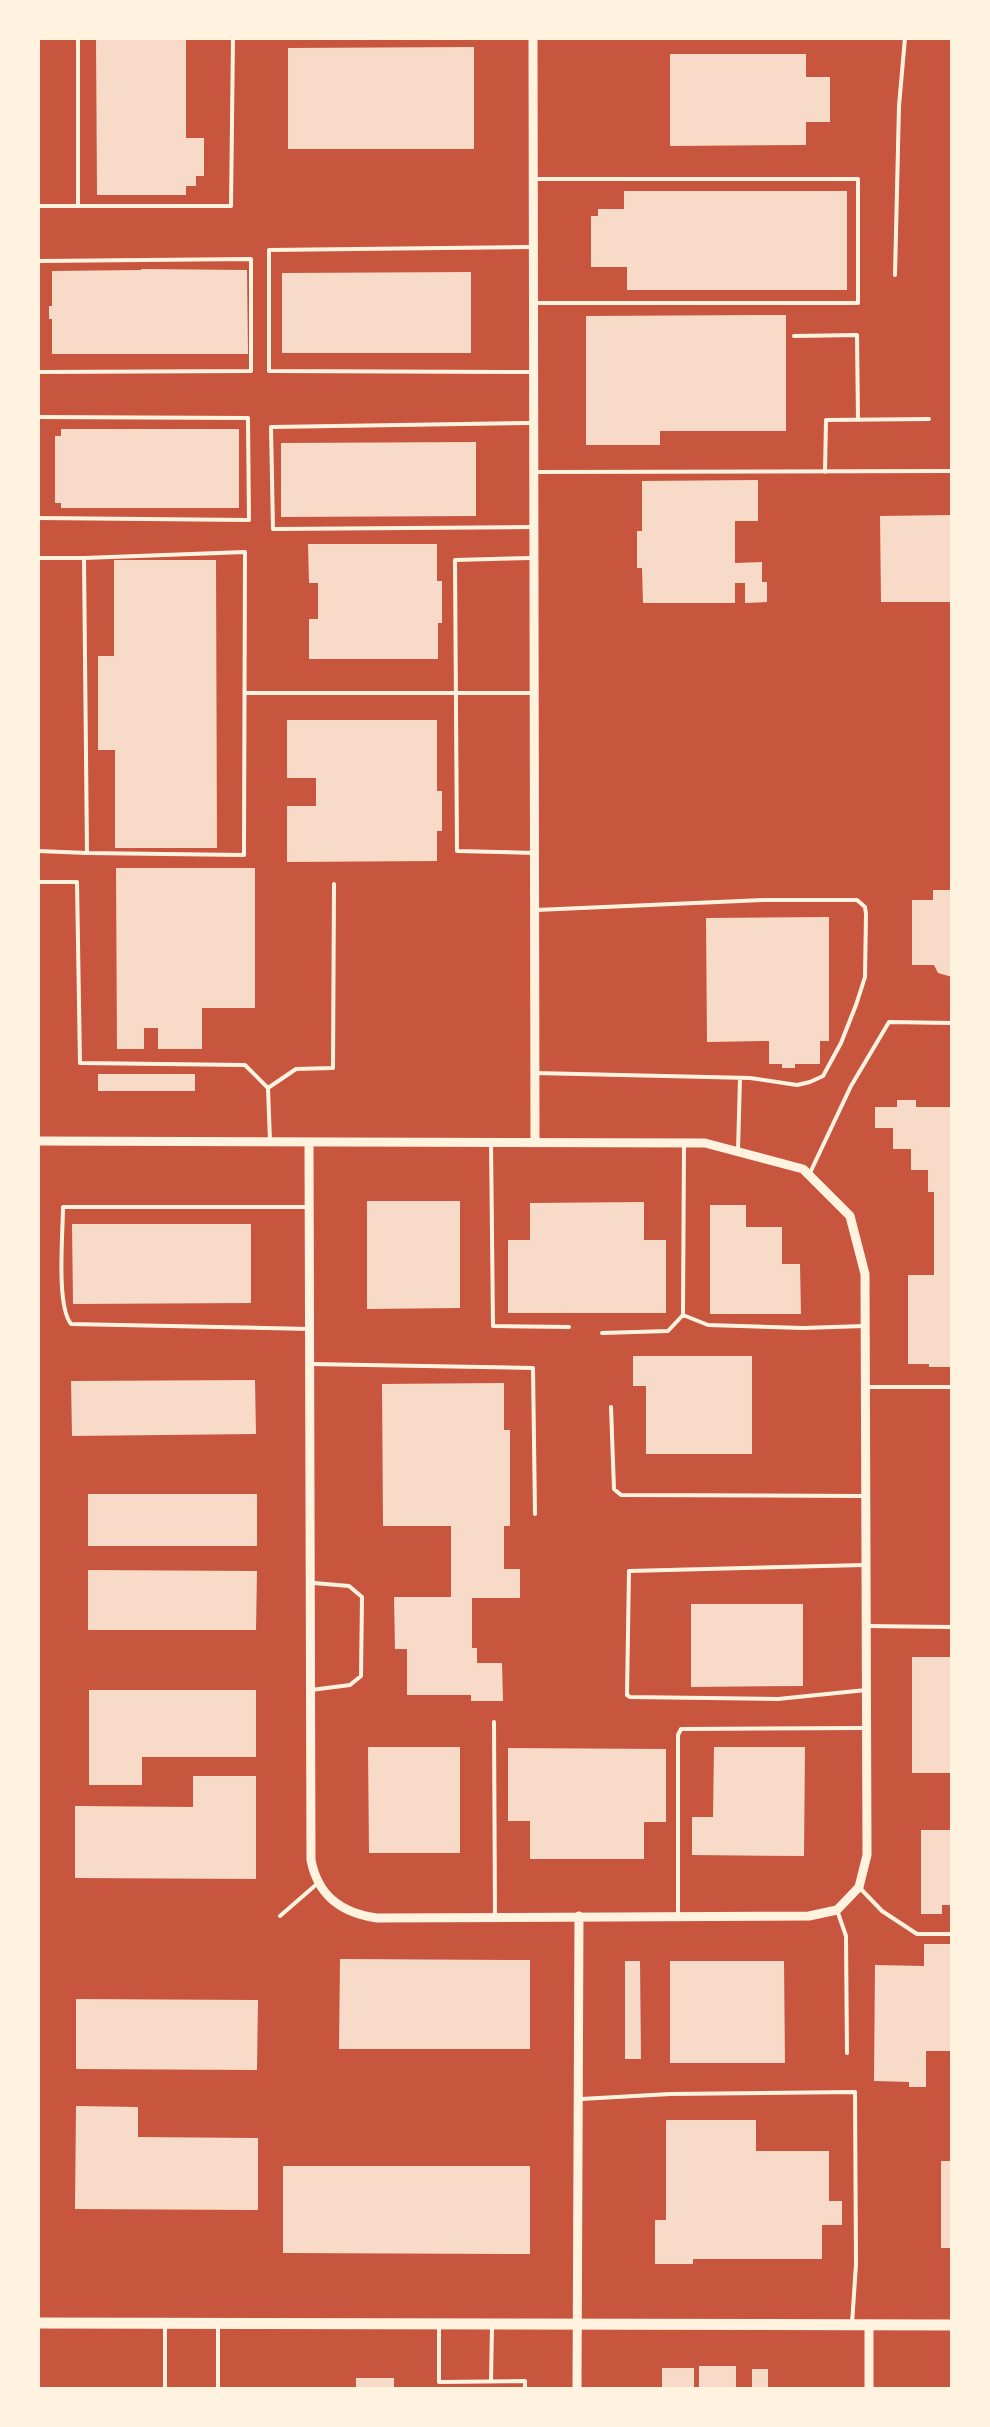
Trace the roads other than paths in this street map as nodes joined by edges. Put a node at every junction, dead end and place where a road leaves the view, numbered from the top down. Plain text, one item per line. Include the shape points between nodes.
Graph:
1 (78, 38) edge
2 (232, 38) edge
3 (533, 38) edge
4 (905, 38) edge
5 (534, 179) junction
6 (38, 206) edge
7 (78, 206) junction
8 (534, 247) junction
9 (38, 261) edge
10 (895, 275) dead end
11 (535, 304) junction
12 (794, 336) dead end
13 (38, 372) edge
14 (535, 372) junction
15 (38, 417) edge
16 (929, 419) dead end
17 (858, 420) junction
18 (535, 423) junction
19 (952, 471) edge
20 (535, 472) junction
21 (825, 472) junction
22 (38, 518) edge
23 (535, 527) junction
24 (38, 558) edge
25 (84, 558) junction
26 (535, 558) junction
27 (246, 693) junction
28 (457, 693) junction
29 (535, 693) junction
30 (38, 851) edge
31 (87, 853) junction
32 (535, 853) junction
33 (38, 882) edge
34 (334, 884) dead end
35 (535, 910) junction
36 (952, 1023) edge
37 (535, 1073) junction
38 (740, 1078) junction
39 (268, 1088) junction
40 (38, 1141) edge
41 (270, 1142) junction
42 (309, 1142) junction
43 (492, 1142) junction
44 (535, 1142) junction
45 (684, 1143) junction
46 (738, 1152) junction
47 (810, 1175) junction
48 (310, 1207) junction
49 (683, 1315) junction
50 (865, 1326) junction
51 (568, 1327) dead end
52 (310, 1329) junction
53 (602, 1333) dead end
54 (310, 1364) junction
55 (865, 1386) junction
56 (952, 1387) edge
57 (611, 1407) dead end
58 (866, 1496) junction
59 (535, 1514) dead end
60 (866, 1565) junction
61 (311, 1583) junction
62 (866, 1626) junction
63 (952, 1626) edge
64 (311, 1690) junction
65 (866, 1690) junction
66 (494, 1722) dead end
67 (866, 1728) junction
68 (318, 1883) junction
69 (859, 1887) junction
70 (837, 1910) junction
71 (280, 1916) dead end
72 (579, 1916) junction
73 (678, 1916) junction
74 (495, 1917) junction
75 (952, 1934) edge
76 (847, 2053) dead end
77 (578, 2099) junction
78 (38, 2323) edge
79 (165, 2323) junction
80 (439, 2323) junction
81 (492, 2323) junction
82 (577, 2323) junction
83 (218, 2324) junction
84 (852, 2324) junction
85 (869, 2324) junction
86 (952, 2325) edge
87 (492, 2382) junction
88 (165, 2390) edge
89 (218, 2390) edge
90 (525, 2390) edge
91 (577, 2390) edge
92 (869, 2390) edge

1 - 7 lane
2 - 7 lane via 231,206
3 - 5 street
4 - 10 lane
5 - 8 street
5 - 11 lane via 858,179 858,304
6 - 7 lane
8 - 11 street
8 - 14 lane via 269,250 269,371
9 - 13 lane via 252,259 252,371
11 - 14 street
12 - 17 lane via 856,335
14 - 18 street
15 - 22 lane via 248,418 249,520
16 - 17 lane
17 - 21 lane via 826,420
18 - 20 street
18 - 23 lane via 271,427 273,529
19 - 21 lane
20 - 21 lane
20 - 23 street
23 - 26 street
24 - 25 lane
25 - 27 lane via 245,552
25 - 31 lane
26 - 28 lane via 455,560
26 - 29 street
27 - 28 lane
27 - 31 lane via 244,855
28 - 29 lane
28 - 32 lane via 456,850
29 - 32 street
30 - 31 lane
32 - 35 street
33 - 39 lane via 77,882 80,1063 245,1065
34 - 39 lane via 333,1068 296,1069
35 - 37 street
35 - 38 lane via 763,900 862,903 865,977 823,1076 796,1085
36 - 47 lane via 889,1022
37 - 38 lane
37 - 44 street
38 - 46 lane
39 - 41 lane
40 - 41 street
41 - 42 street
42 - 43 street
42 - 48 street
43 - 44 street
43 - 51 lane via 493,1326
44 - 45 street
45 - 46 street
45 - 49 lane
46 - 47 street
47 - 50 street via 850,1216 865,1274
48 - 52 street
48 - 52 lane via 63,1207 62,1296 70,1324
49 - 50 lane via 708,1325
49 - 53 lane via 668,1332
50 - 55 street
52 - 54 street
54 - 59 lane via 533,1368
54 - 61 street
55 - 56 lane
55 - 58 street
57 - 58 lane via 614,1489 621,1495
58 - 60 street
60 - 62 street
60 - 65 lane via 628,1571 627,1695 778,1698
61 - 64 street
61 - 64 lane via 349,1586 362,1597 362,1676 350,1685
62 - 63 lane
62 - 65 street
64 - 68 street via 311,1860
65 - 67 street
66 - 74 lane
67 - 69 street via 867,1855
67 - 73 lane via 681,1729
68 - 71 lane
68 - 74 street via 332,1901 359,1915
69 - 70 street
69 - 75 lane via 916,1934
70 - 73 street
70 - 76 lane via 846,1936
72 - 73 street
72 - 74 street
72 - 77 street
77 - 82 street
77 - 84 lane via 855,2092
78 - 79 main road
79 - 83 main road
79 - 88 lane
80 - 81 main road
80 - 83 main road
80 - 87 lane via 439,2382
81 - 82 main road
81 - 87 lane
82 - 84 main road
82 - 91 street
83 - 89 lane
84 - 85 main road
85 - 86 main road
85 - 92 street
87 - 90 lane via 525,2382

